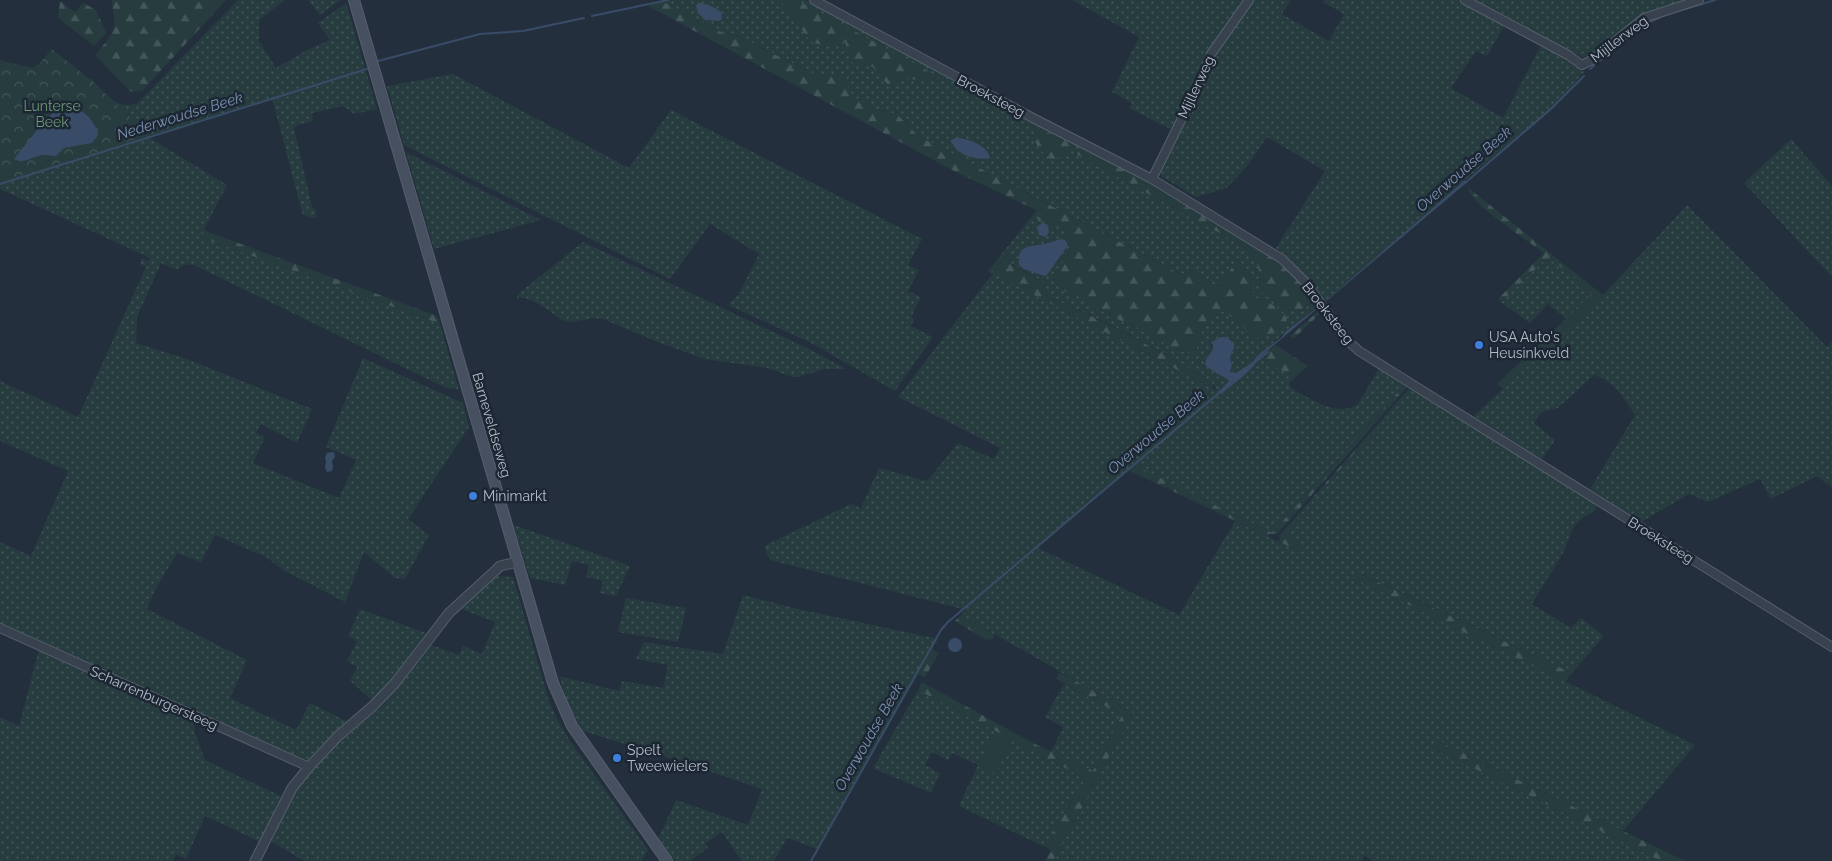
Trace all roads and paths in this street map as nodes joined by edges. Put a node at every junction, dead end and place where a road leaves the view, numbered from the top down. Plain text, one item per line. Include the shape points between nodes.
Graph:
1 (354, 0) edge
2 (814, 0) edge
3 (1249, 0) edge
4 (1465, 0) edge
5 (1699, 0) edge
6 (1152, 179) junction
7 (517, 562) junction
8 (0, 628) edge
9 (1832, 647) edge
10 (309, 767) junction
11 (255, 861) edge
12 (667, 861) edge

1 - 7 main road, Barneveldseweg
2 - 6 street, Broeksteeg
3 - 6 street, Mijllerweg via 1211,54
4 - 5 street, Mijllerweg via 1582,65 1644,18
6 - 9 street, Broeksteeg via 1282,259 1306,283 1348,342 1359,351
7 - 10 street via 500,566 449,613 395,683
7 - 12 main road, Barneveldseweg via 553,682 572,726
8 - 10 street, Scharrenburgersteeg
10 - 11 street via 292,788

